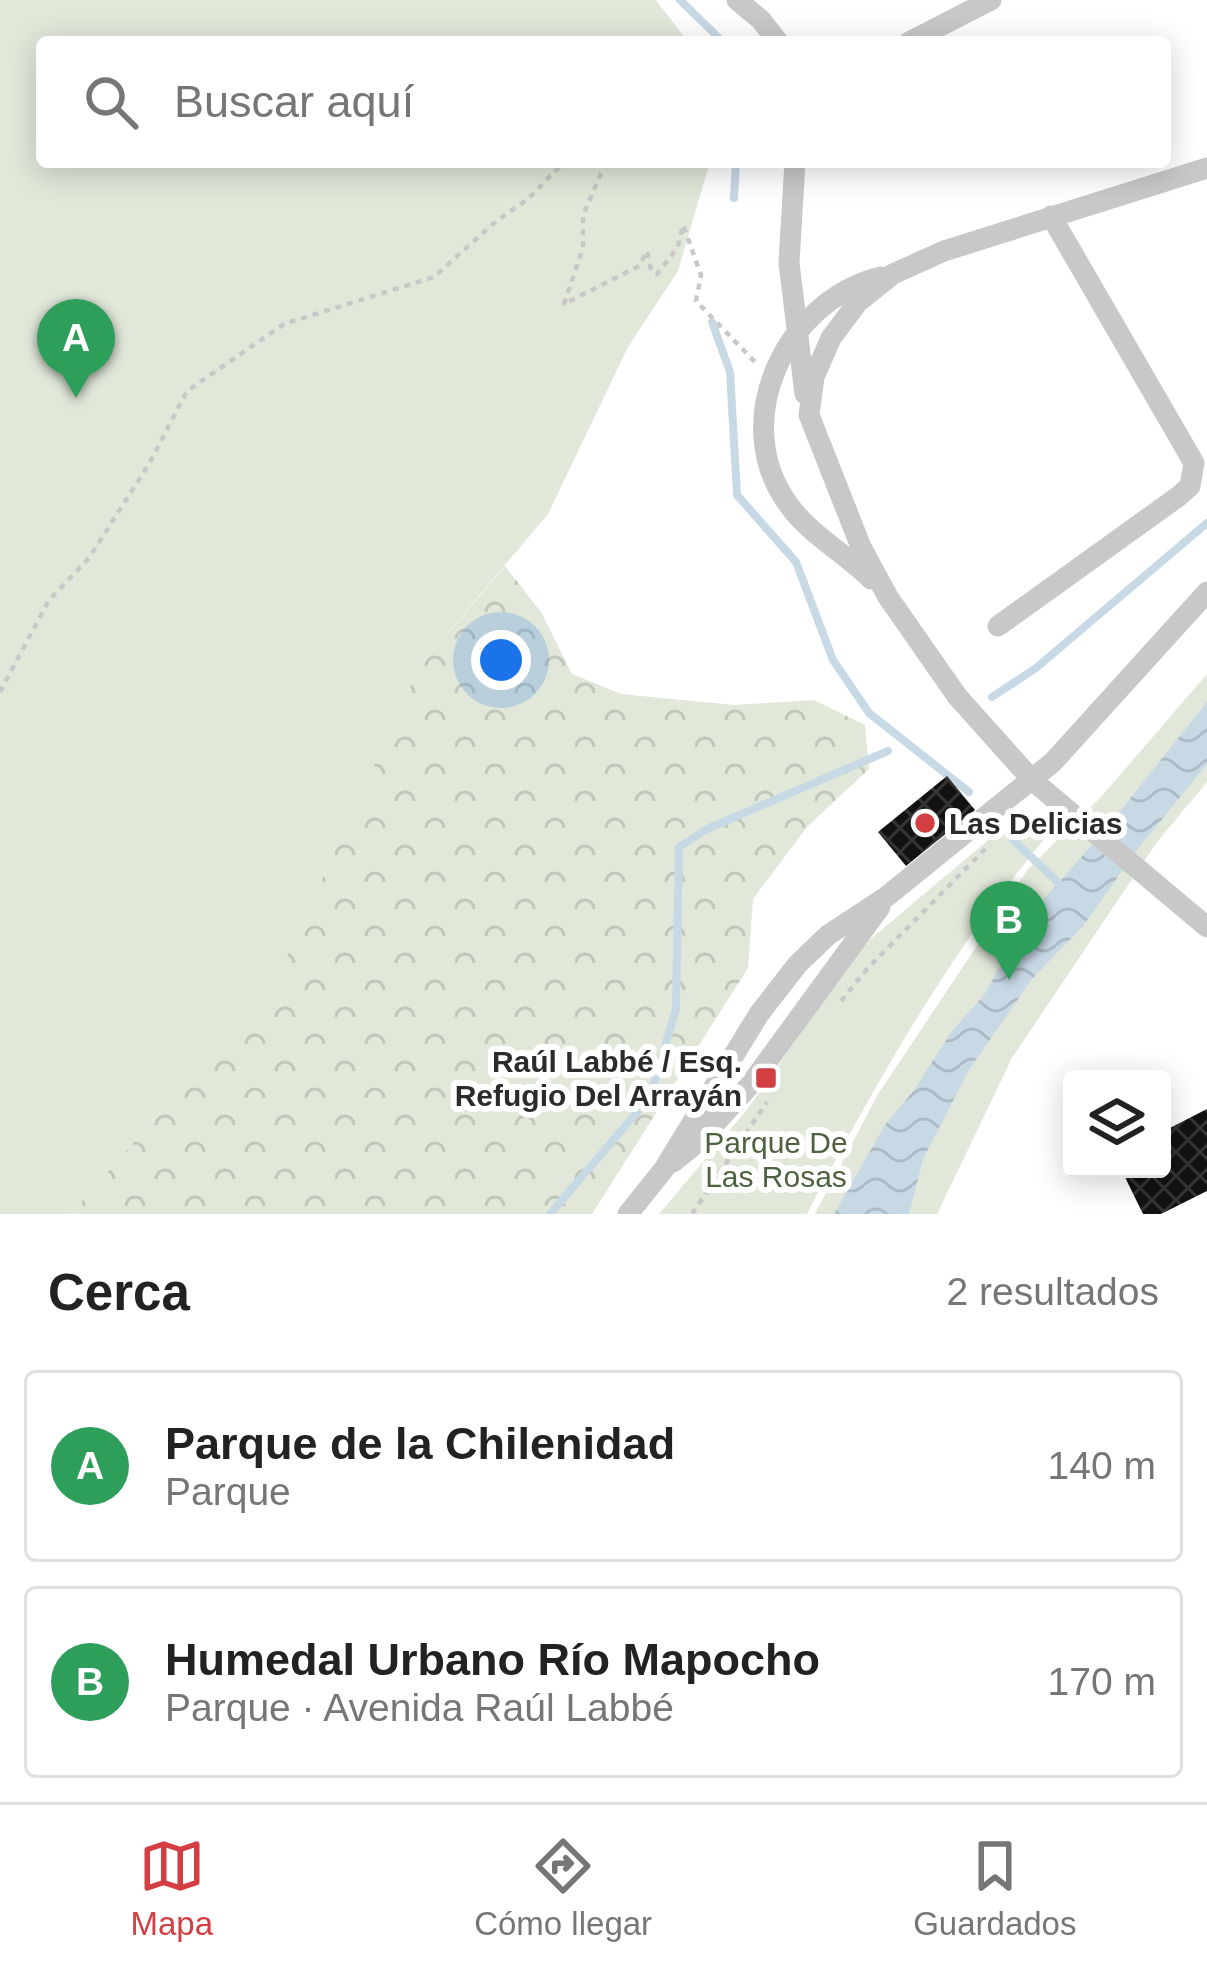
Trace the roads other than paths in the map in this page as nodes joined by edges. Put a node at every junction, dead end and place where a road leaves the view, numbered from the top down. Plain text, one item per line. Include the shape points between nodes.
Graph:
1 (736, 0) edge
2 (991, 0) edge
3 (773, 36) edge
4 (921, 36) edge
5 (1207, 167) edge
6 (795, 168) edge
7 (1052, 216) junction
8 (893, 274) junction
9 (796, 334) junction
10 (808, 415) junction
11 (1207, 592) edge
12 (888, 597) junction
13 (998, 626) dead end
14 (1033, 780) junction
15 (886, 897) junction
16 (1203, 923) edge
17 (773, 994) junction
18 (798, 1020) junction
19 (664, 1169) junction
20 (628, 1214) edge

1 - 3 street
2 - 4 street
5 - 7 street
6 - 9 street via 789,263
7 - 8 street
7 - 13 street via 1195,476 1179,496
8 - 9 street via 840,292
8 - 10 street via 830,338
9 - 10 street
9 - 12 street via 775,371 764,453 779,490 809,526
10 - 12 street
11 - 14 street
12 - 14 street via 957,696
14 - 15 street
14 - 16 street
15 - 17 street via 828,935
15 - 18 street
17 - 18 street via 795,997
17 - 19 street
18 - 19 street via 750,1085
19 - 20 street

